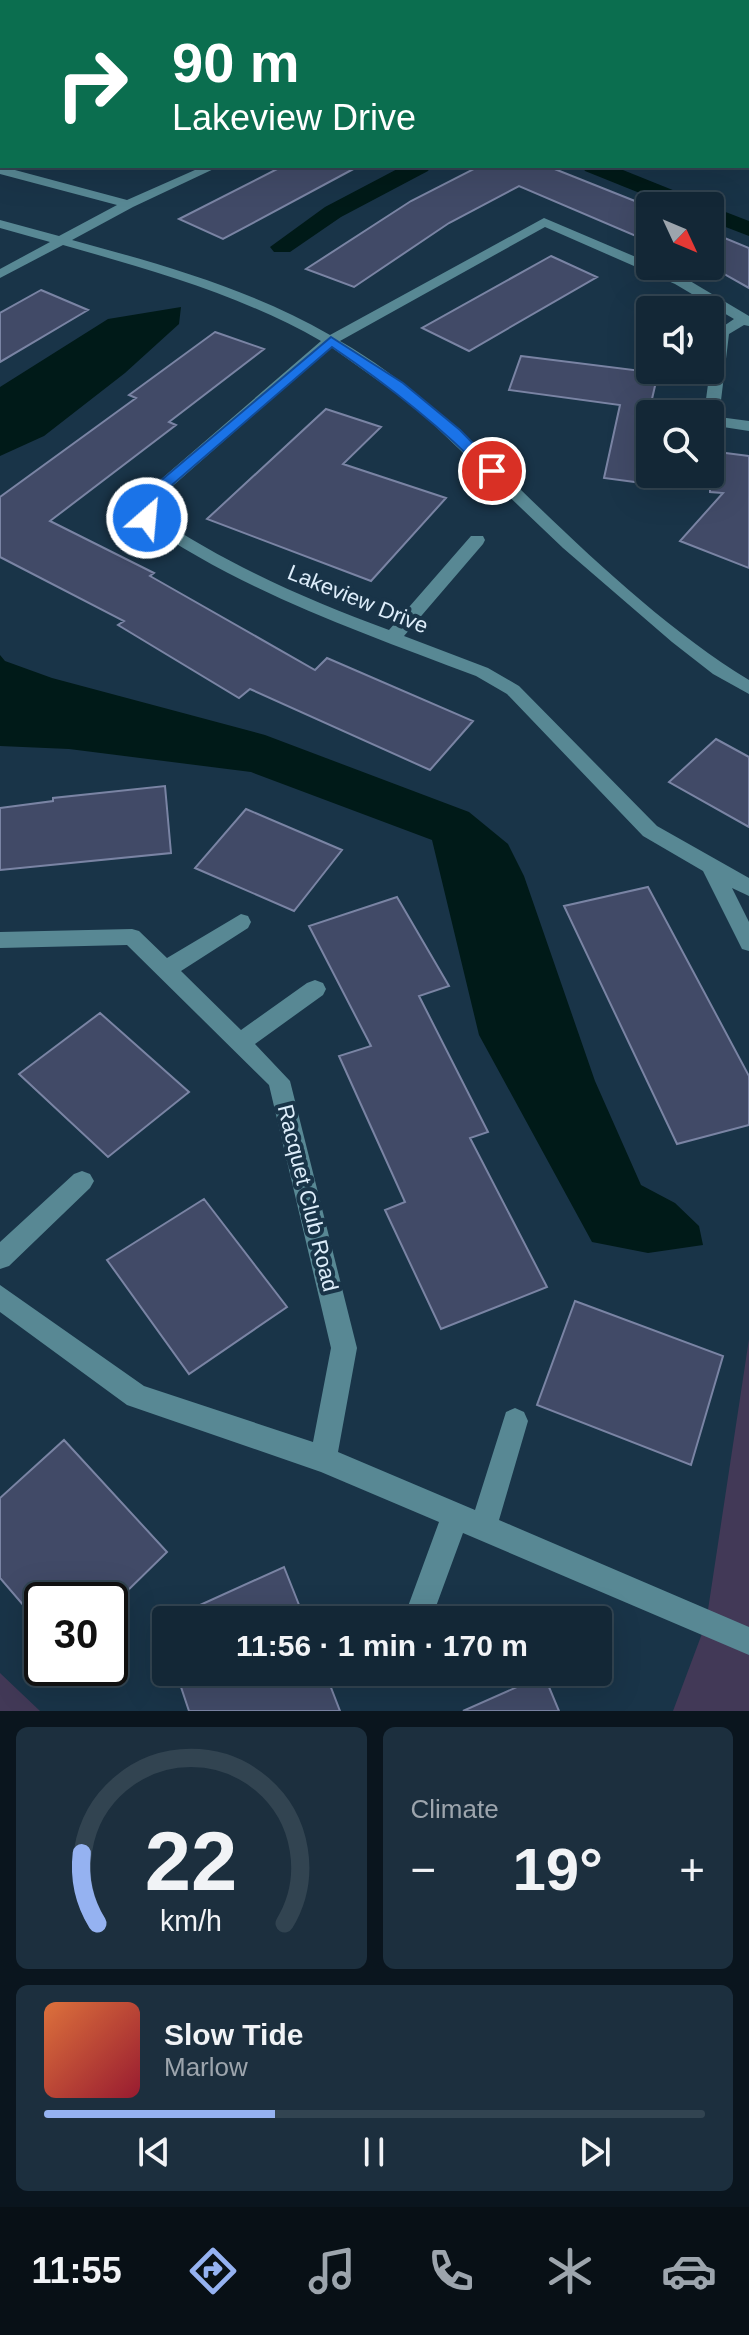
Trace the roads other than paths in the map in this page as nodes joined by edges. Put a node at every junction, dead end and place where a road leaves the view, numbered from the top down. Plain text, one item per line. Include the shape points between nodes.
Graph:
1 (209, 168) edge
2 (0, 170) edge
3 (128, 204) junction
4 (0, 224) edge
5 (61, 241) junction
6 (2, 271) edge
7 (746, 320) edge
8 (331, 340) junction
9 (749, 426) edge
10 (477, 540) dead end
11 (393, 637) junction
12 (749, 688) edge
13 (711, 866) junction
14 (749, 888) edge
15 (241, 922) dead end
16 (0, 940) edge
17 (749, 943) edge
18 (166, 970) junction
19 (315, 989) dead end
20 (240, 1043) junction
21 (82, 1181) dead end
22 (0, 1258) edge
23 (0, 1297) edge
24 (515, 1421) dead end
25 (323, 1459) junction
26 (455, 1517) junction
27 (483, 1529) junction
28 (422, 1606) edge
29 (749, 1641) edge

1 - 3 street
2 - 3 street
3 - 5 street
4 - 5 street
5 - 6 street
5 - 8 street via 171,271
7 - 8 street via 680,281 544,222
7 - 9 street via 722,332 711,421
8 - 11 street, Lakeview Drive via 151,496 147,518 174,539 251,580
8 - 12 street via 455,433 548,526 675,636
10 - 11 street
11 - 13 street, Lakeview Drive via 513,690 650,831
13 - 14 street, Lakeview Drive
13 - 17 street
15 - 18 street
16 - 18 street, Racquet Club Road via 132,937
18 - 20 street, Racquet Club Road
19 - 20 street
20 - 25 street, Racquet Club Road via 279,1081 344,1348
21 - 22 street
23 - 25 street via 136,1396
24 - 27 street
25 - 26 street
26 - 27 street
26 - 28 street
27 - 29 street

